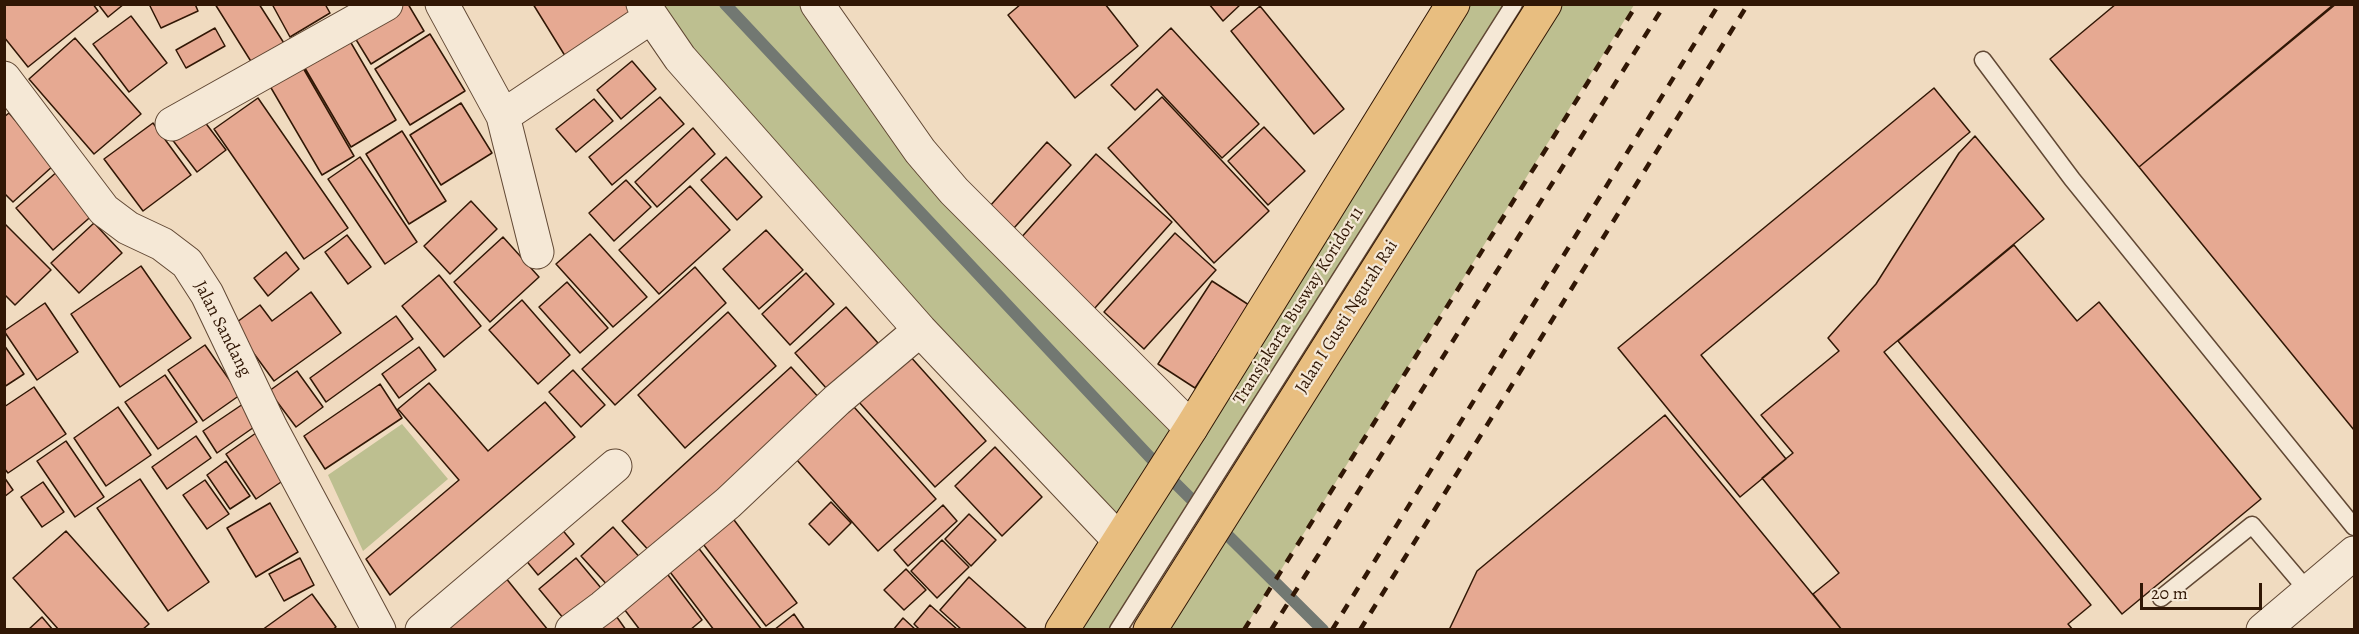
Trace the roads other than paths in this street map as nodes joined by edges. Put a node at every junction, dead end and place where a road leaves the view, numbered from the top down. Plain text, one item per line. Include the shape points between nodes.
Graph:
1 (386, 4) edge
2 (442, 4) edge
3 (817, 4) edge
4 (1453, 4) edge
5 (1514, 4) edge
6 (1545, 4) edge
7 (647, 11) edge
8 (1983, 60) dead end
9 (5, 78) edge
10 (503, 116) junction
11 (172, 123) dead end
12 (537, 252) dead end
13 (920, 330) junction
14 (1184, 438) junction
15 (615, 466) dead end
16 (1225, 485) junction
17 (2355, 527) edge
18 (1119, 540) junction
19 (2355, 553) edge
20 (1175, 563) junction
21 (2308, 591) junction
22 (2161, 598) dead end
23 (366, 623) edge
24 (422, 630) edge
25 (572, 630) edge
26 (1062, 630) edge
27 (1118, 630) edge
28 (1150, 630) edge
29 (2263, 630) edge

1 - 11 street
2 - 10 street
3 - 14 street via 954,191
4 - 14 main road
5 - 16 lane, Transjakarta Busway Koridor 11
6 - 16 main road, Jalan I Gusti Ngurah Rai
7 - 10 street
7 - 13 street via 680,58
8 - 17 lane via 2072,179
9 - 23 street, Jalan Sandang via 104,210 187,263 207,294
10 - 12 street
13 - 18 street
13 - 25 street via 837,400 728,503
14 - 18 main road
15 - 24 street
16 - 20 main road, Jalan I Gusti Ngurah Rai
18 - 26 main road
19 - 21 street
20 - 27 lane
20 - 28 main road, Jalan I Gusti Ngurah Rai
21 - 22 lane via 2252,525
21 - 29 street

